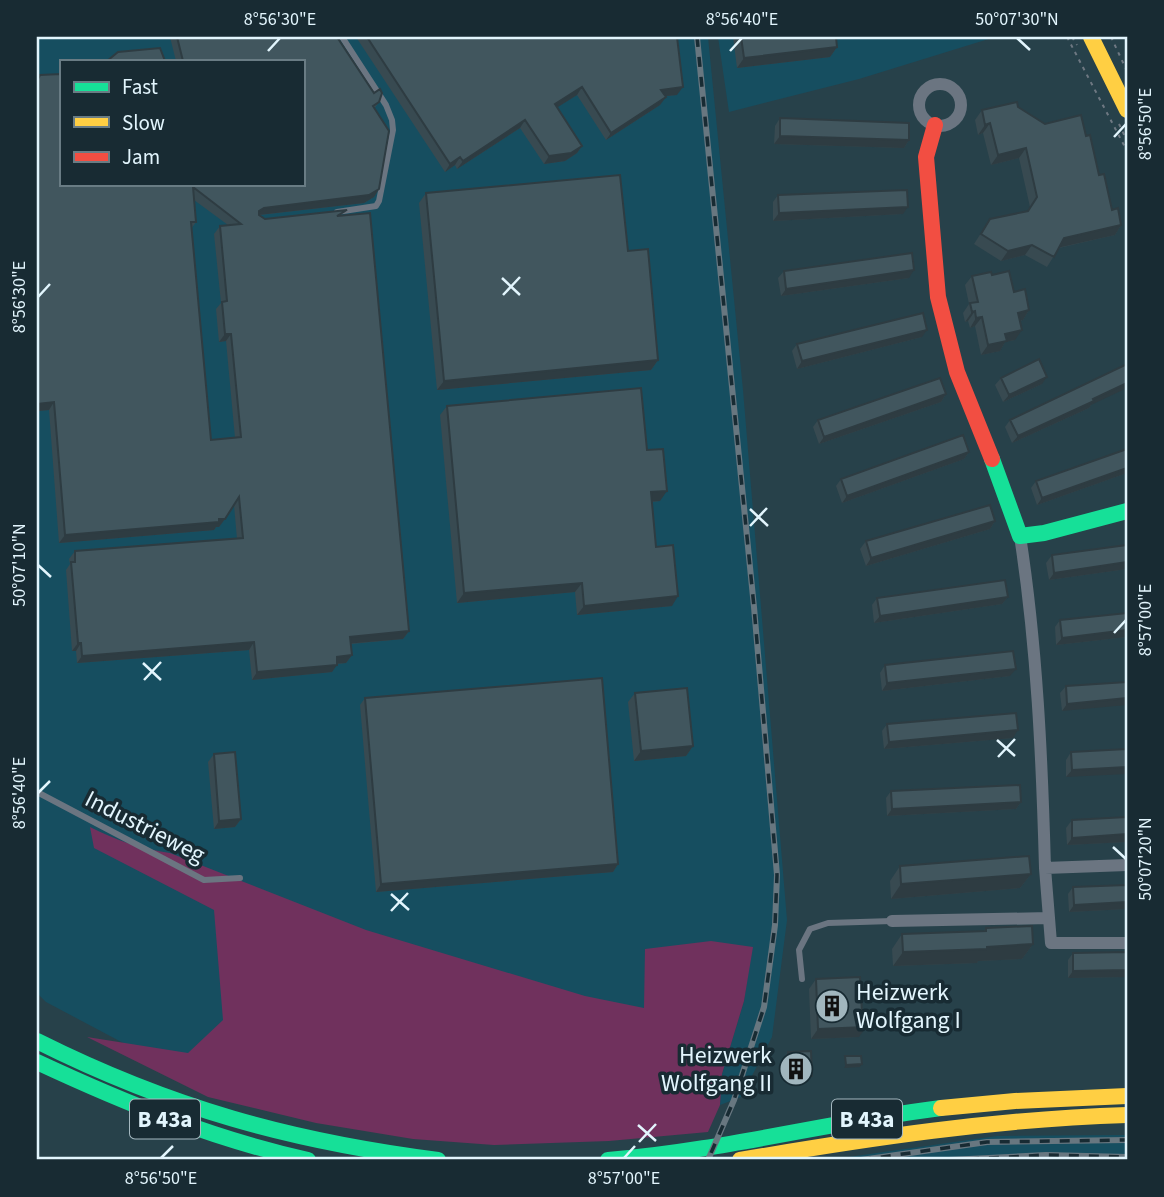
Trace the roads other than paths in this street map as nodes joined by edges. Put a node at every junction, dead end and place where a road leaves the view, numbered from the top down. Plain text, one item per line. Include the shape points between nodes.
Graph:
1 (342, 37) edge
2 (1091, 37) edge
3 (1127, 110) edge
4 (935, 125) dead end
5 (323, 214) edge
6 (1127, 511) edge
7 (1020, 536) junction
8 (37, 792) edge
9 (1127, 864) edge
10 (1045, 868) junction
11 (240, 878) dead end
12 (1049, 918) junction
13 (892, 921) joint
14 (1127, 943) edge
15 (802, 979) dead end
16 (37, 1031) edge
17 (37, 1041) edge
18 (64, 1055) junction
19 (37, 1062) edge
20 (1127, 1096) edge
21 (1127, 1115) edge
22 (308, 1160) edge
23 (438, 1160) edge
24 (608, 1160) edge
25 (740, 1160) edge

1 - 5 lane via 386,105 393,130 376,206
2 - 3 main road
4 - 7 main road via 926,157 937,297 957,372
6 - 7 main road
7 - 10 street via 1040,727
8 - 11 lane, Industrieweg via 204,880
9 - 10 street
10 - 12 street
12 - 13 street
12 - 14 street via 1051,943
13 - 15 lane via 828,923 810,929 799,950
16 - 18 main road
17 - 18 main road, B 43a
18 - 23 main road, B 43a via 139,1090 248,1126 352,1150
19 - 22 main road, B 43a via 164,1119
20 - 24 main road, B 43a via 999,1101 921,1110
21 - 25 main road, B 43a via 973,1123

